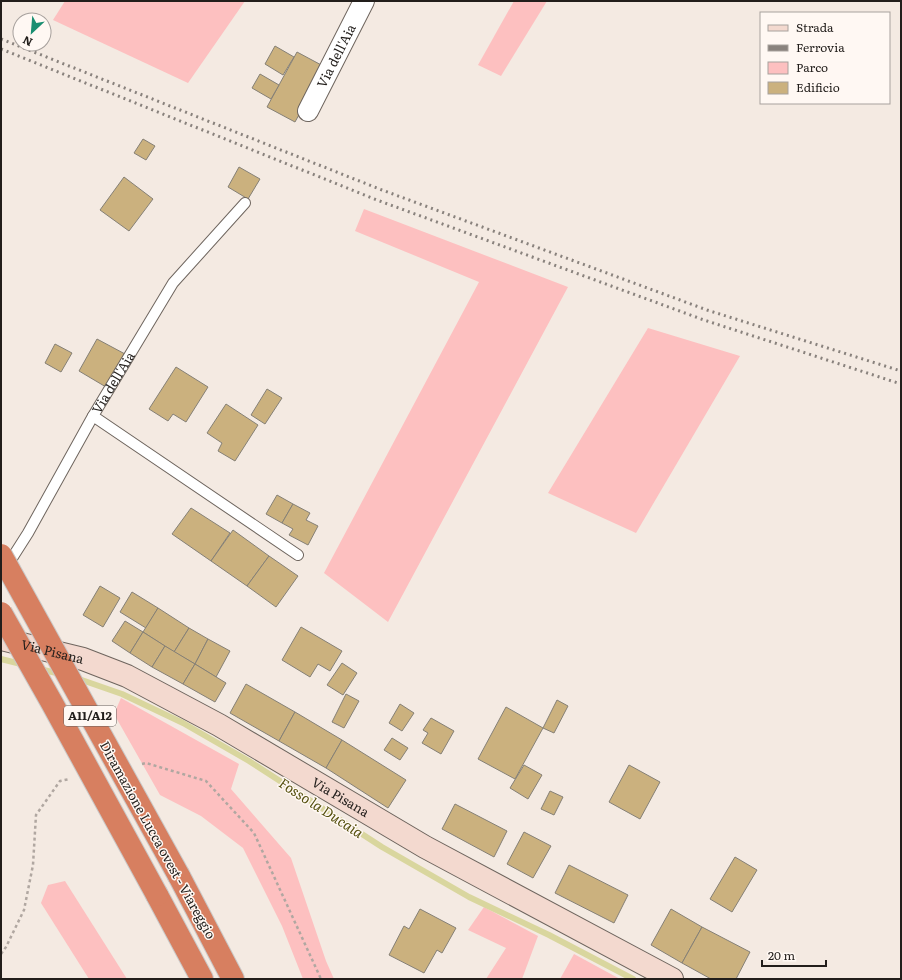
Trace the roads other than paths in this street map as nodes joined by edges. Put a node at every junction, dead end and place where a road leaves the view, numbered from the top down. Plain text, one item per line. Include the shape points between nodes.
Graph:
1 (364, 1) edge
2 (308, 111) dead end
3 (245, 203) dead end
4 (93, 416) junction
5 (1, 555) edge
6 (298, 555) dead end
7 (1, 576) edge
8 (1, 613) edge
9 (1, 639) edge
10 (202, 979) edge
11 (233, 979) edge
12 (672, 979) edge

1 - 2 street, Via dell'Aia
3 - 4 lane, Via dell'Aia via 173,284
4 - 6 lane
4 - 7 lane, Via dell'Aia
5 - 11 highway, Diramazione Lucca ovest - Viareggio / A11/A12, bridge via 179,876
8 - 10 highway, Diramazione Lucca ovest - Viareggio / A11/A12, bridge
9 - 12 main road, Via Pisana via 83,659 127,676 218,725 425,847

